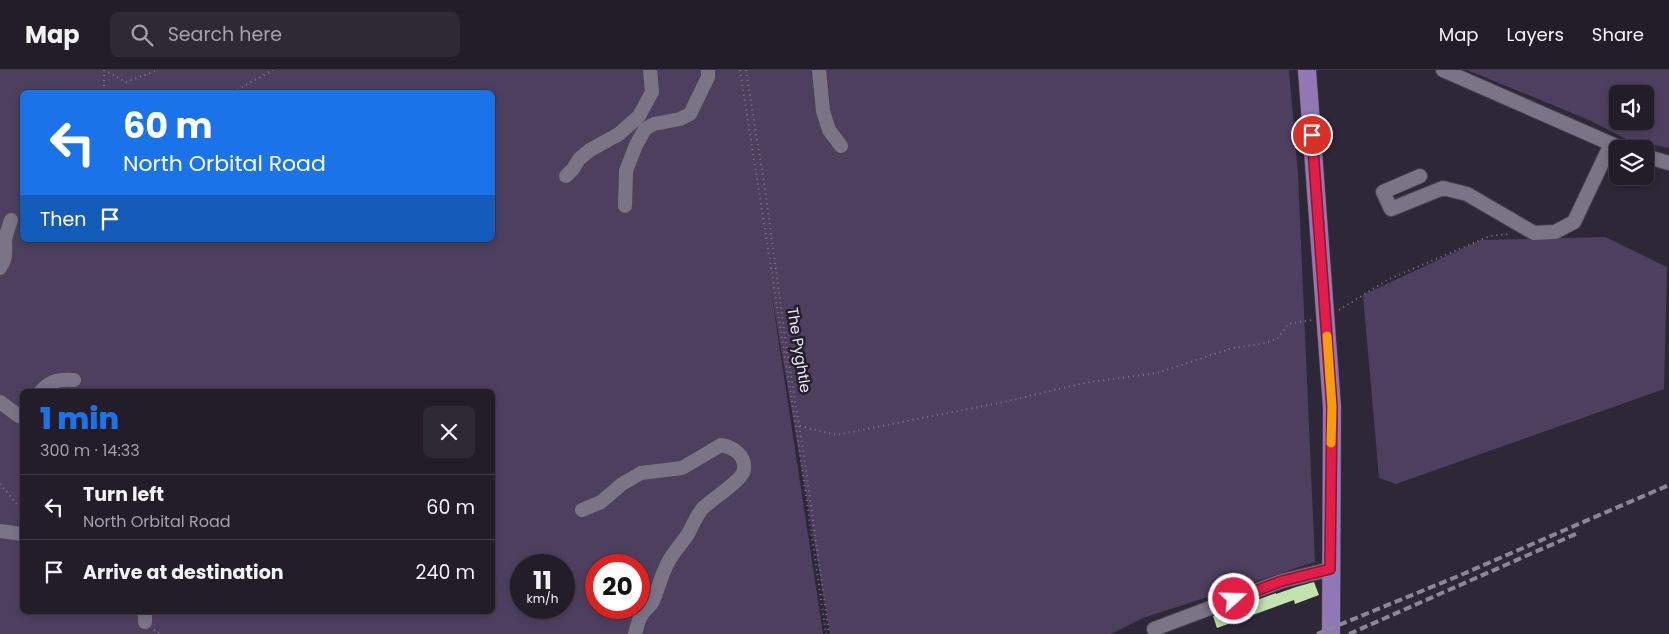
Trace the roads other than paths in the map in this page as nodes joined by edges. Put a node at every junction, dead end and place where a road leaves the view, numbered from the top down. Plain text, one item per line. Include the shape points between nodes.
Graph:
1 (650, 70) edge
2 (708, 70) edge
3 (819, 70) edge
4 (1307, 70) edge
5 (1443, 70) edge
6 (1609, 143) edge
7 (841, 146) dead end
8 (1654, 159) edge
9 (1609, 160) edge
10 (1669, 163) edge
11 (566, 176) dead end
12 (1420, 176) dead end
13 (625, 206) dead end
14 (12, 220) dead end
15 (0, 268) edge
16 (74, 380) dead end
17 (43, 389) edge
18 (0, 402) edge
19 (20, 416) edge
20 (582, 510) dead end
21 (0, 531) edge
22 (20, 534) edge
23 (1330, 569) junction
24 (1154, 628) dead end
25 (635, 634) edge
26 (1331, 634) edge

1 - 11 street via 652,92 638,116 619,134 584,155
2 - 13 street via 706,83 690,114 645,129 626,172
3 - 7 street via 823,111 829,130
4 - 23 main road via 1332,407
5 - 6 street
8 - 10 street
9 - 12 street via 1574,222 1555,232 1534,233 1467,194 1443,188 1391,210 1383,192
14 - 15 street
16 - 17 street via 54,381
18 - 19 street
20 - 25 street via 601,502 641,473 682,468 721,445 739,453 744,462 744,472 739,480 703,509 672,553 660,586 641,616
21 - 22 street
23 - 24 street via 1282,581
23 - 26 main road

